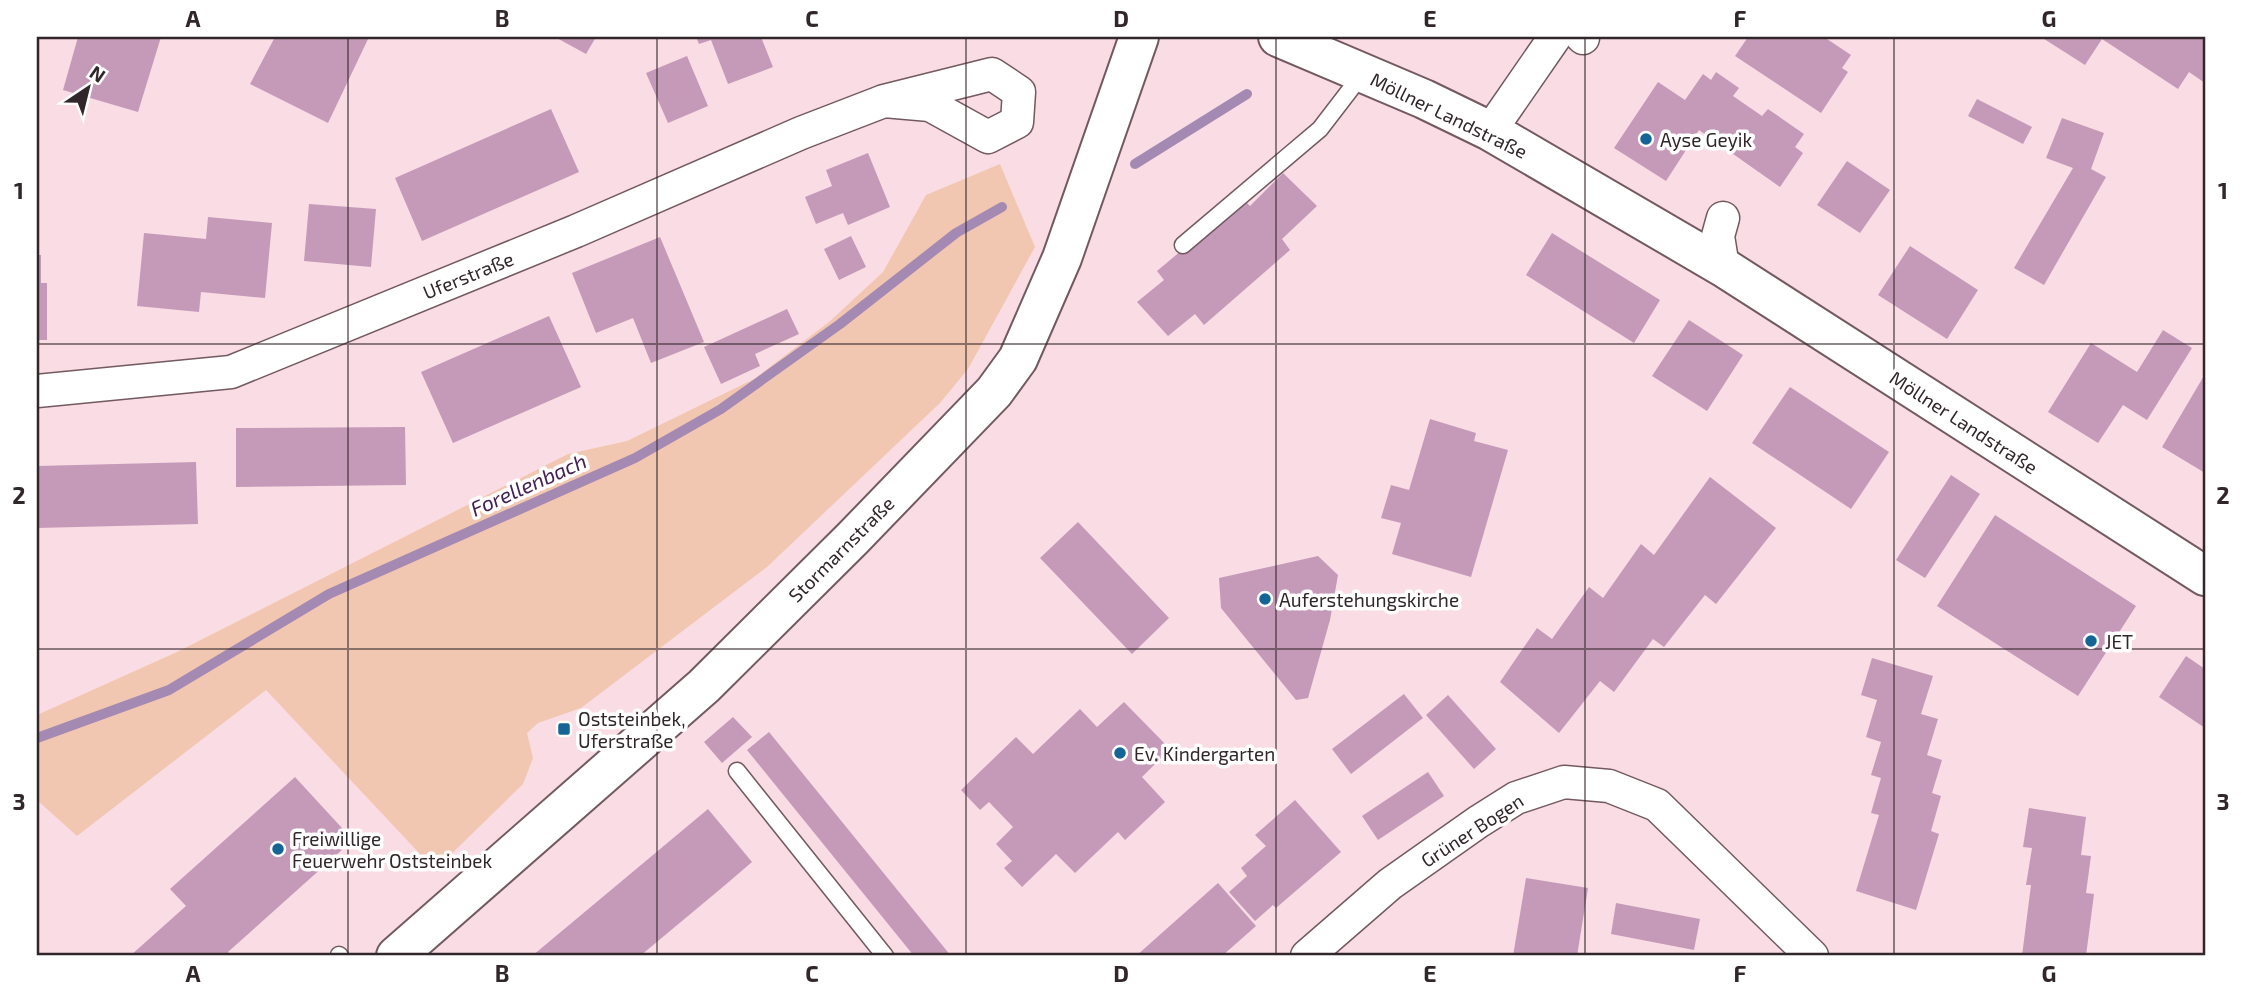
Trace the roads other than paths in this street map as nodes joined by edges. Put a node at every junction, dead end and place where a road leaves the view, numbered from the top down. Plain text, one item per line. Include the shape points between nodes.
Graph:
1 (1139, 37) edge
2 (1278, 37) edge
3 (1573, 37) edge
4 (1363, 73) junction
5 (884, 101) dead end
6 (1490, 131) junction
7 (1723, 218) dead end
8 (1183, 245) dead end
9 (1723, 267) junction
10 (37, 391) edge
11 (2205, 576) edge
12 (737, 771) dead end
13 (396, 956) edge
14 (885, 956) edge
15 (1307, 956) edge
16 (1812, 956) edge

1 - 13 street, Stormarnstraße via 1062,258 1018,359 994,392 704,686
2 - 4 street, Möllner Landstraße
3 - 6 street
4 - 6 street, Möllner Landstraße
4 - 8 lane via 1320,129
5 - 10 street, Uferstraße via 232,372
6 - 9 street, Möllner Landstraße
7 - 9 street via 1718,236
9 - 11 street, Möllner Landstraße
12 - 14 lane
15 - 16 street, Grüner Bogen via 1390,884 1478,822 1516,798 1564,782 1609,786 1657,805

